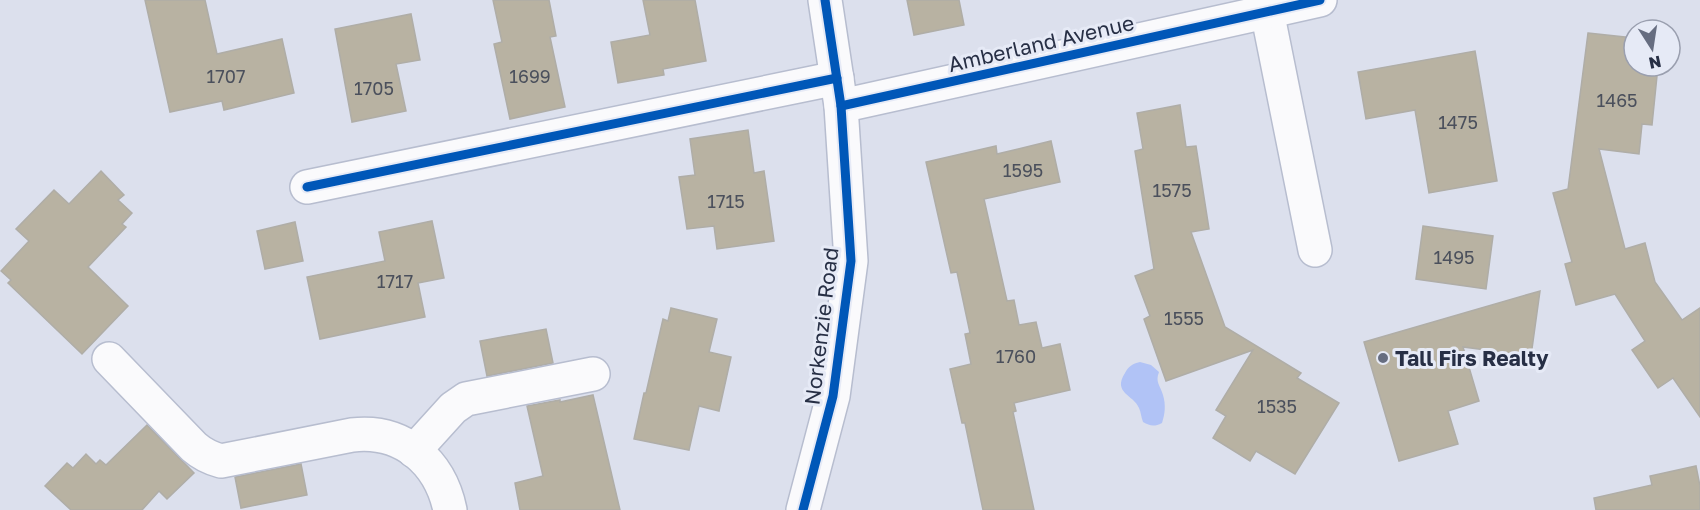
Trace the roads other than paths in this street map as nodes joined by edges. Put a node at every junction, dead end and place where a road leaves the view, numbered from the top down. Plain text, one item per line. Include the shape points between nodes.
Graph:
1 (825, 0) edge
2 (1320, 0) edge
3 (1267, 11) junction
4 (839, 92) junction
5 (307, 188) dead end
6 (1316, 250) dead end
7 (109, 359) dead end
8 (593, 374) dead end
9 (414, 451) junction
10 (450, 510) edge
11 (803, 510) edge

1 - 4 street, Norkenzie Road
2 - 3 street, Amberland Avenue
3 - 4 street, Amberland Avenue
3 - 6 street
4 - 5 street, Amberland Avenue
4 - 11 street, Norkenzie Road via 850,261 833,396
7 - 9 street via 194,447 211,459 221,461 365,433 394,440
8 - 9 street via 466,399
9 - 10 street via 427,460 438,476

